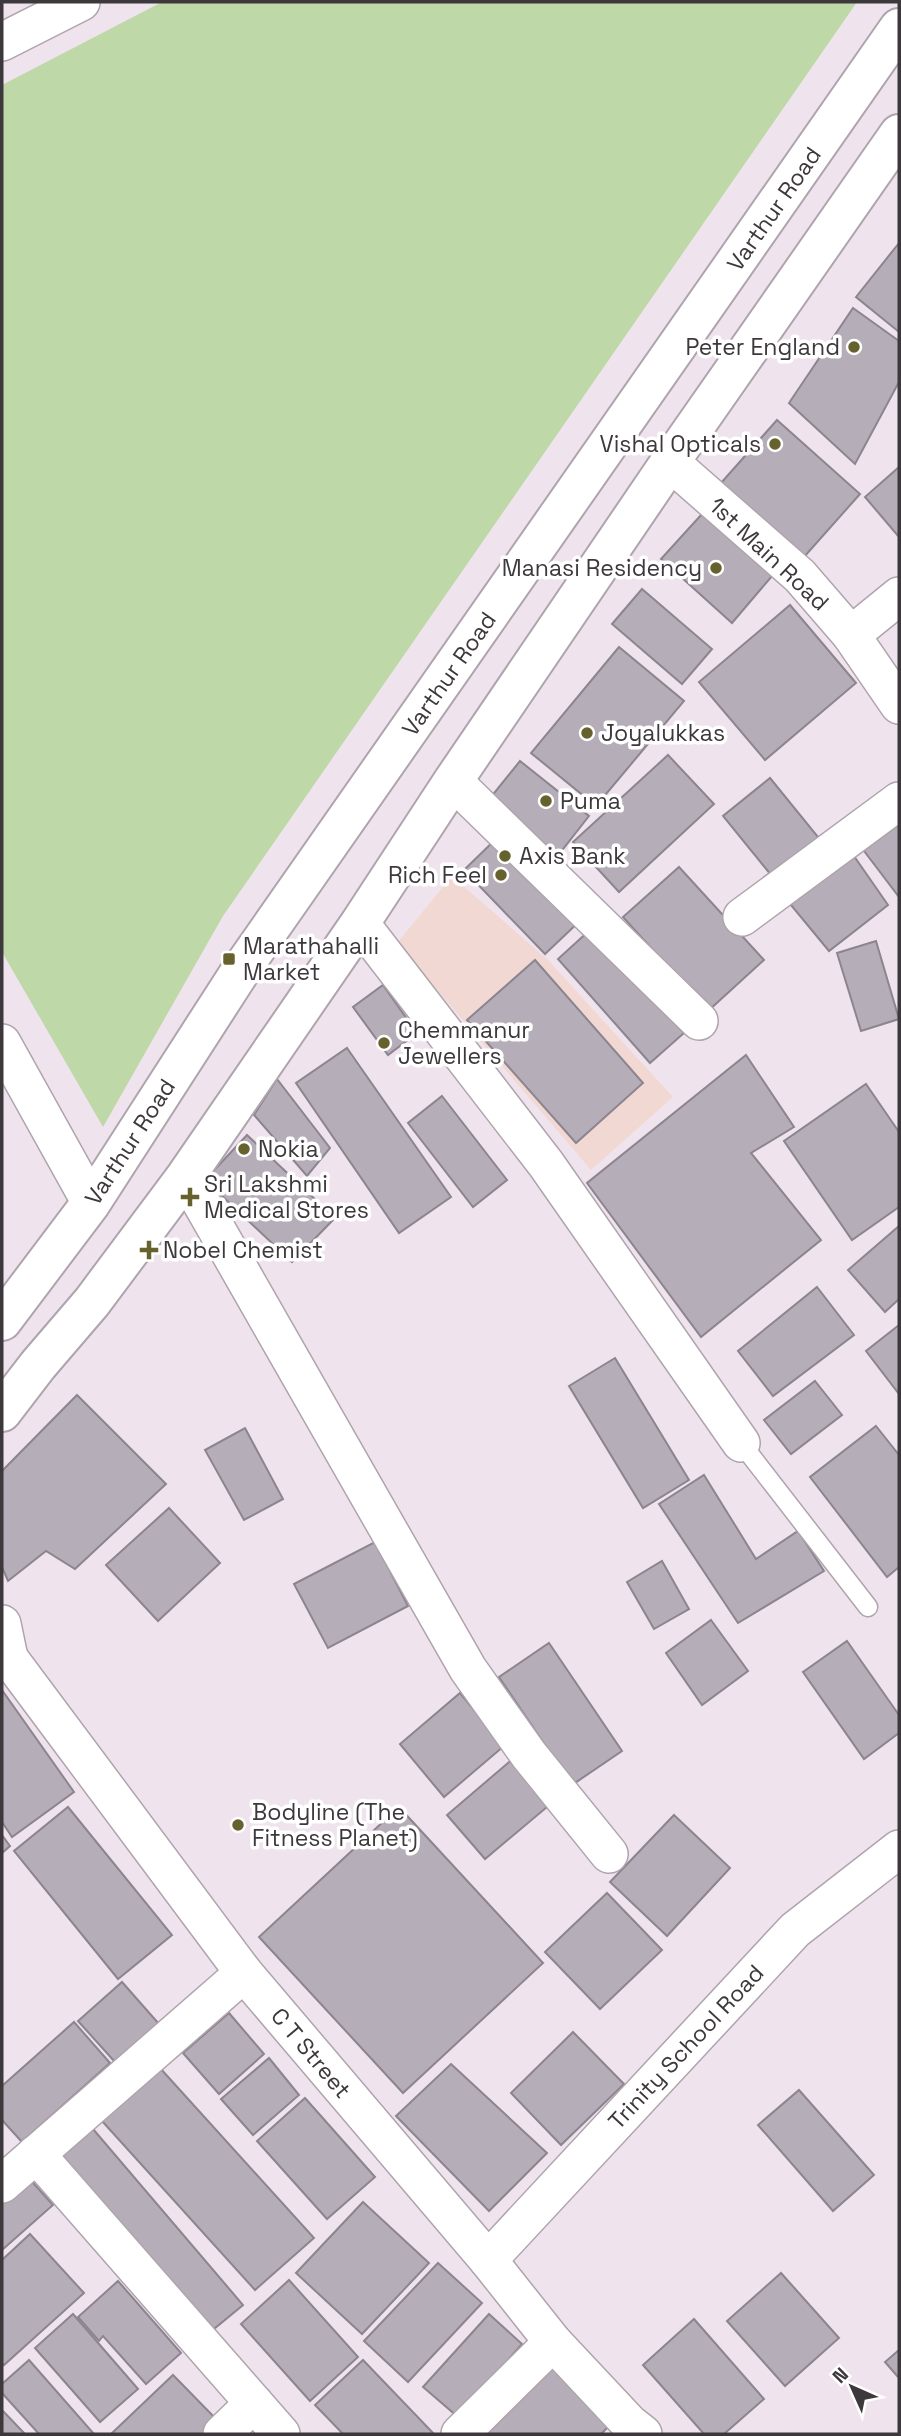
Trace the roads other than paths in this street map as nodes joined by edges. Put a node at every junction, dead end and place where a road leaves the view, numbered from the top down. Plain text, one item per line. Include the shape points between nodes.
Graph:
1 (80, 2) edge
2 (899, 28) edge
3 (2, 42) edge
4 (899, 134) edge
5 (820, 143) junction
6 (870, 177) junction
7 (670, 462) junction
8 (899, 596) edge
9 (851, 635) junction
10 (899, 705) edge
11 (453, 781) junction
12 (899, 801) edge
13 (741, 917) dead end
14 (360, 923) junction
15 (699, 1021) dead end
16 (2, 1043) edge
17 (186, 1176) junction
18 (92, 1203) junction
19 (2, 1321) edge
20 (2, 1412) edge
21 (741, 1443) joint
22 (868, 1607) dead end
23 (4, 1646) edge
24 (899, 1849) edge
25 (608, 1854) dead end
26 (244, 1973) junction
27 (36, 2154) junction
28 (2, 2184) edge
29 (488, 2260) junction
30 (553, 2342) junction
31 (254, 2403) junction
32 (222, 2434) edge
33 (281, 2434) edge
34 (460, 2434) edge
35 (643, 2434) edge

1 - 3 street
2 - 5 main road, Varthur Road
4 - 6 main road
5 - 6 main road
5 - 18 main road, Varthur Road via 243,967
6 - 7 main road
7 - 9 street, 1st Main Road via 800,576
7 - 11 main road
8 - 9 street
9 - 10 street, 1st Main Road
11 - 14 main road
11 - 15 street
12 - 13 street
14 - 17 main road
14 - 21 street via 545,1164
16 - 18 street
17 - 20 main road
17 - 25 street via 468,1669
18 - 19 main road, Varthur Road
21 - 22 lane
23 - 26 street, C T Street
24 - 29 street, Trinity School Road via 795,1930
26 - 27 street
26 - 29 street, C T Street
27 - 28 street
27 - 31 street
29 - 30 street, C T Street
30 - 34 street
30 - 35 street, C T Street
31 - 32 street
31 - 33 street

